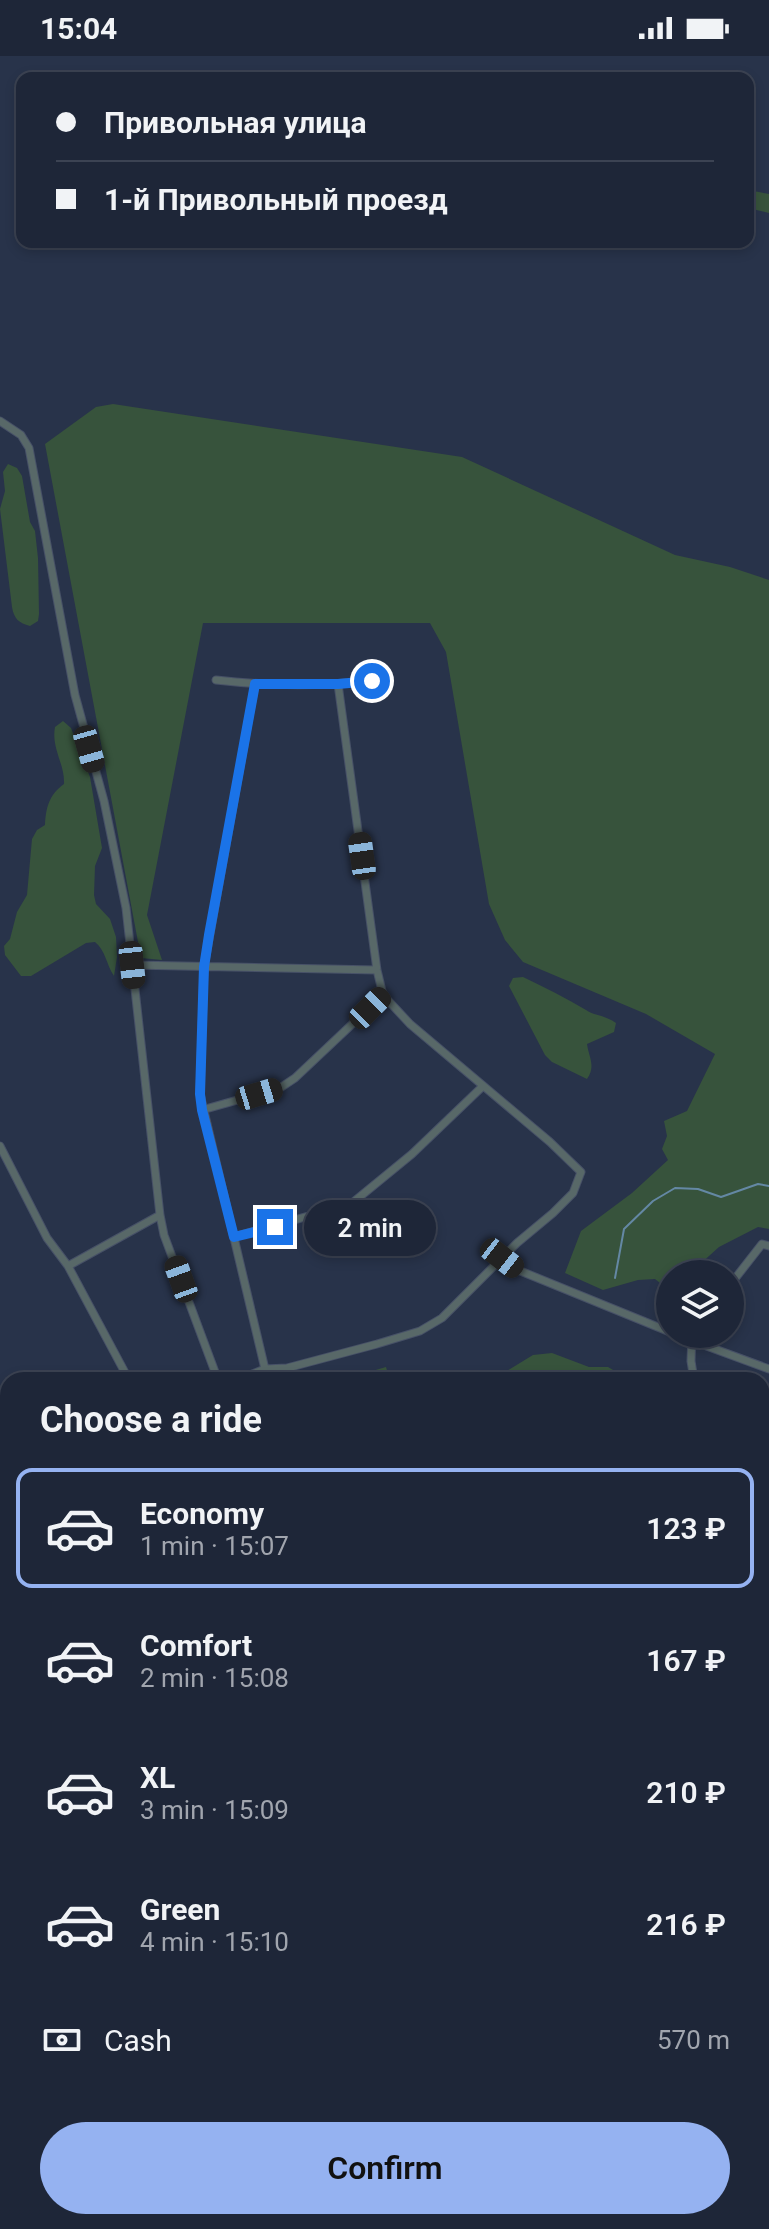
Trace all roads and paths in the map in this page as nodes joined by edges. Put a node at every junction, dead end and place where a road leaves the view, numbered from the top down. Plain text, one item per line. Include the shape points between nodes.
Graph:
1 (0, 421) edge
2 (216, 680) dead end
3 (372, 681) dead end
4 (255, 684) junction
5 (338, 684) junction
6 (132, 965) junction
7 (204, 967) junction
8 (377, 970) junction
9 (383, 995) junction
10 (483, 1086) junction
11 (202, 1110) junction
12 (0, 1146) edge
13 (160, 1215) junction
14 (234, 1237) junction
15 (769, 1246) edge
16 (502, 1258) junction
17 (68, 1266) junction
18 (744, 1267) edge
19 (656, 1326) edge
20 (693, 1348) edge
21 (718, 1348) edge
22 (265, 1369) junction
23 (769, 1369) edge
24 (124, 1372) edge
25 (215, 1372) edge
26 (257, 1372) edge
27 (694, 1372) edge

1 - 6 street via 21,435 29,448 75,695 117,861
2 - 4 street
3 - 5 street
4 - 5 street
4 - 7 street
5 - 8 street
6 - 7 street
6 - 13 street
7 - 8 street
7 - 11 street
8 - 9 street
9 - 10 street
9 - 11 street via 280,1088
10 - 14 street via 351,1204
10 - 16 street via 581,1172 573,1193
11 - 14 street
12 - 17 street via 47,1238
13 - 17 street
13 - 25 street
14 - 22 street
15 - 18 street via 762,1244
16 - 19 street via 518,1270
16 - 22 street via 442,1318 420,1331 287,1368
17 - 24 street
20 - 27 street
21 - 23 street
22 - 26 street

